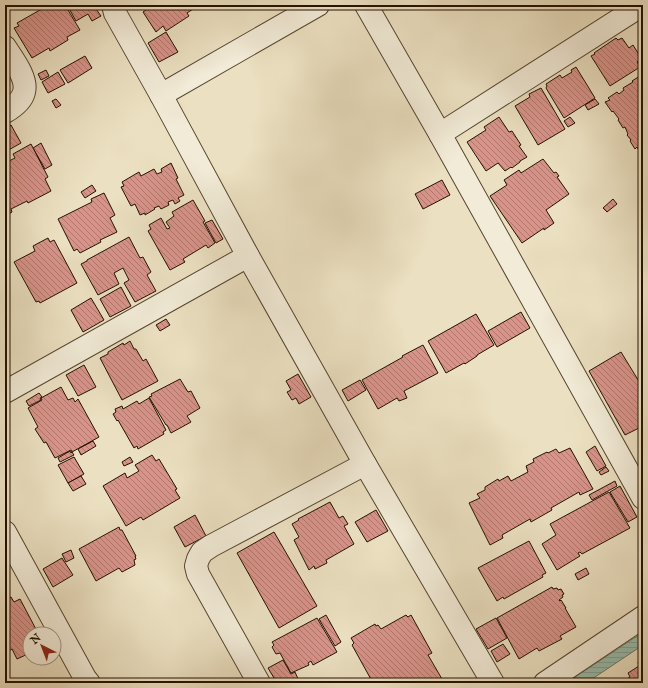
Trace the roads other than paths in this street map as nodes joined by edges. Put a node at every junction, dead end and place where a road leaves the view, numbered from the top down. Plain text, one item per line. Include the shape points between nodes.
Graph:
1 (113, 5) edge
2 (318, 5) edge
3 (366, 5) edge
4 (642, 5) edge
5 (5, 47) edge
6 (161, 95) junction
7 (5, 112) edge
8 (440, 134) junction
9 (248, 256) junction
10 (5, 392) edge
11 (366, 464) junction
12 (643, 498) edge
13 (5, 532) edge
14 (643, 617) edge
15 (89, 683) edge
16 (259, 683) edge
17 (493, 683) edge
18 (545, 683) edge

1 - 6 street
2 - 6 street
3 - 8 street
4 - 8 street
5 - 7 street via 21,74 24,93 16,105
6 - 9 street
8 - 12 street
9 - 10 street
9 - 11 street
11 - 16 street via 218,542 202,552 198,559 198,574
11 - 17 street
13 - 15 street
14 - 18 street

